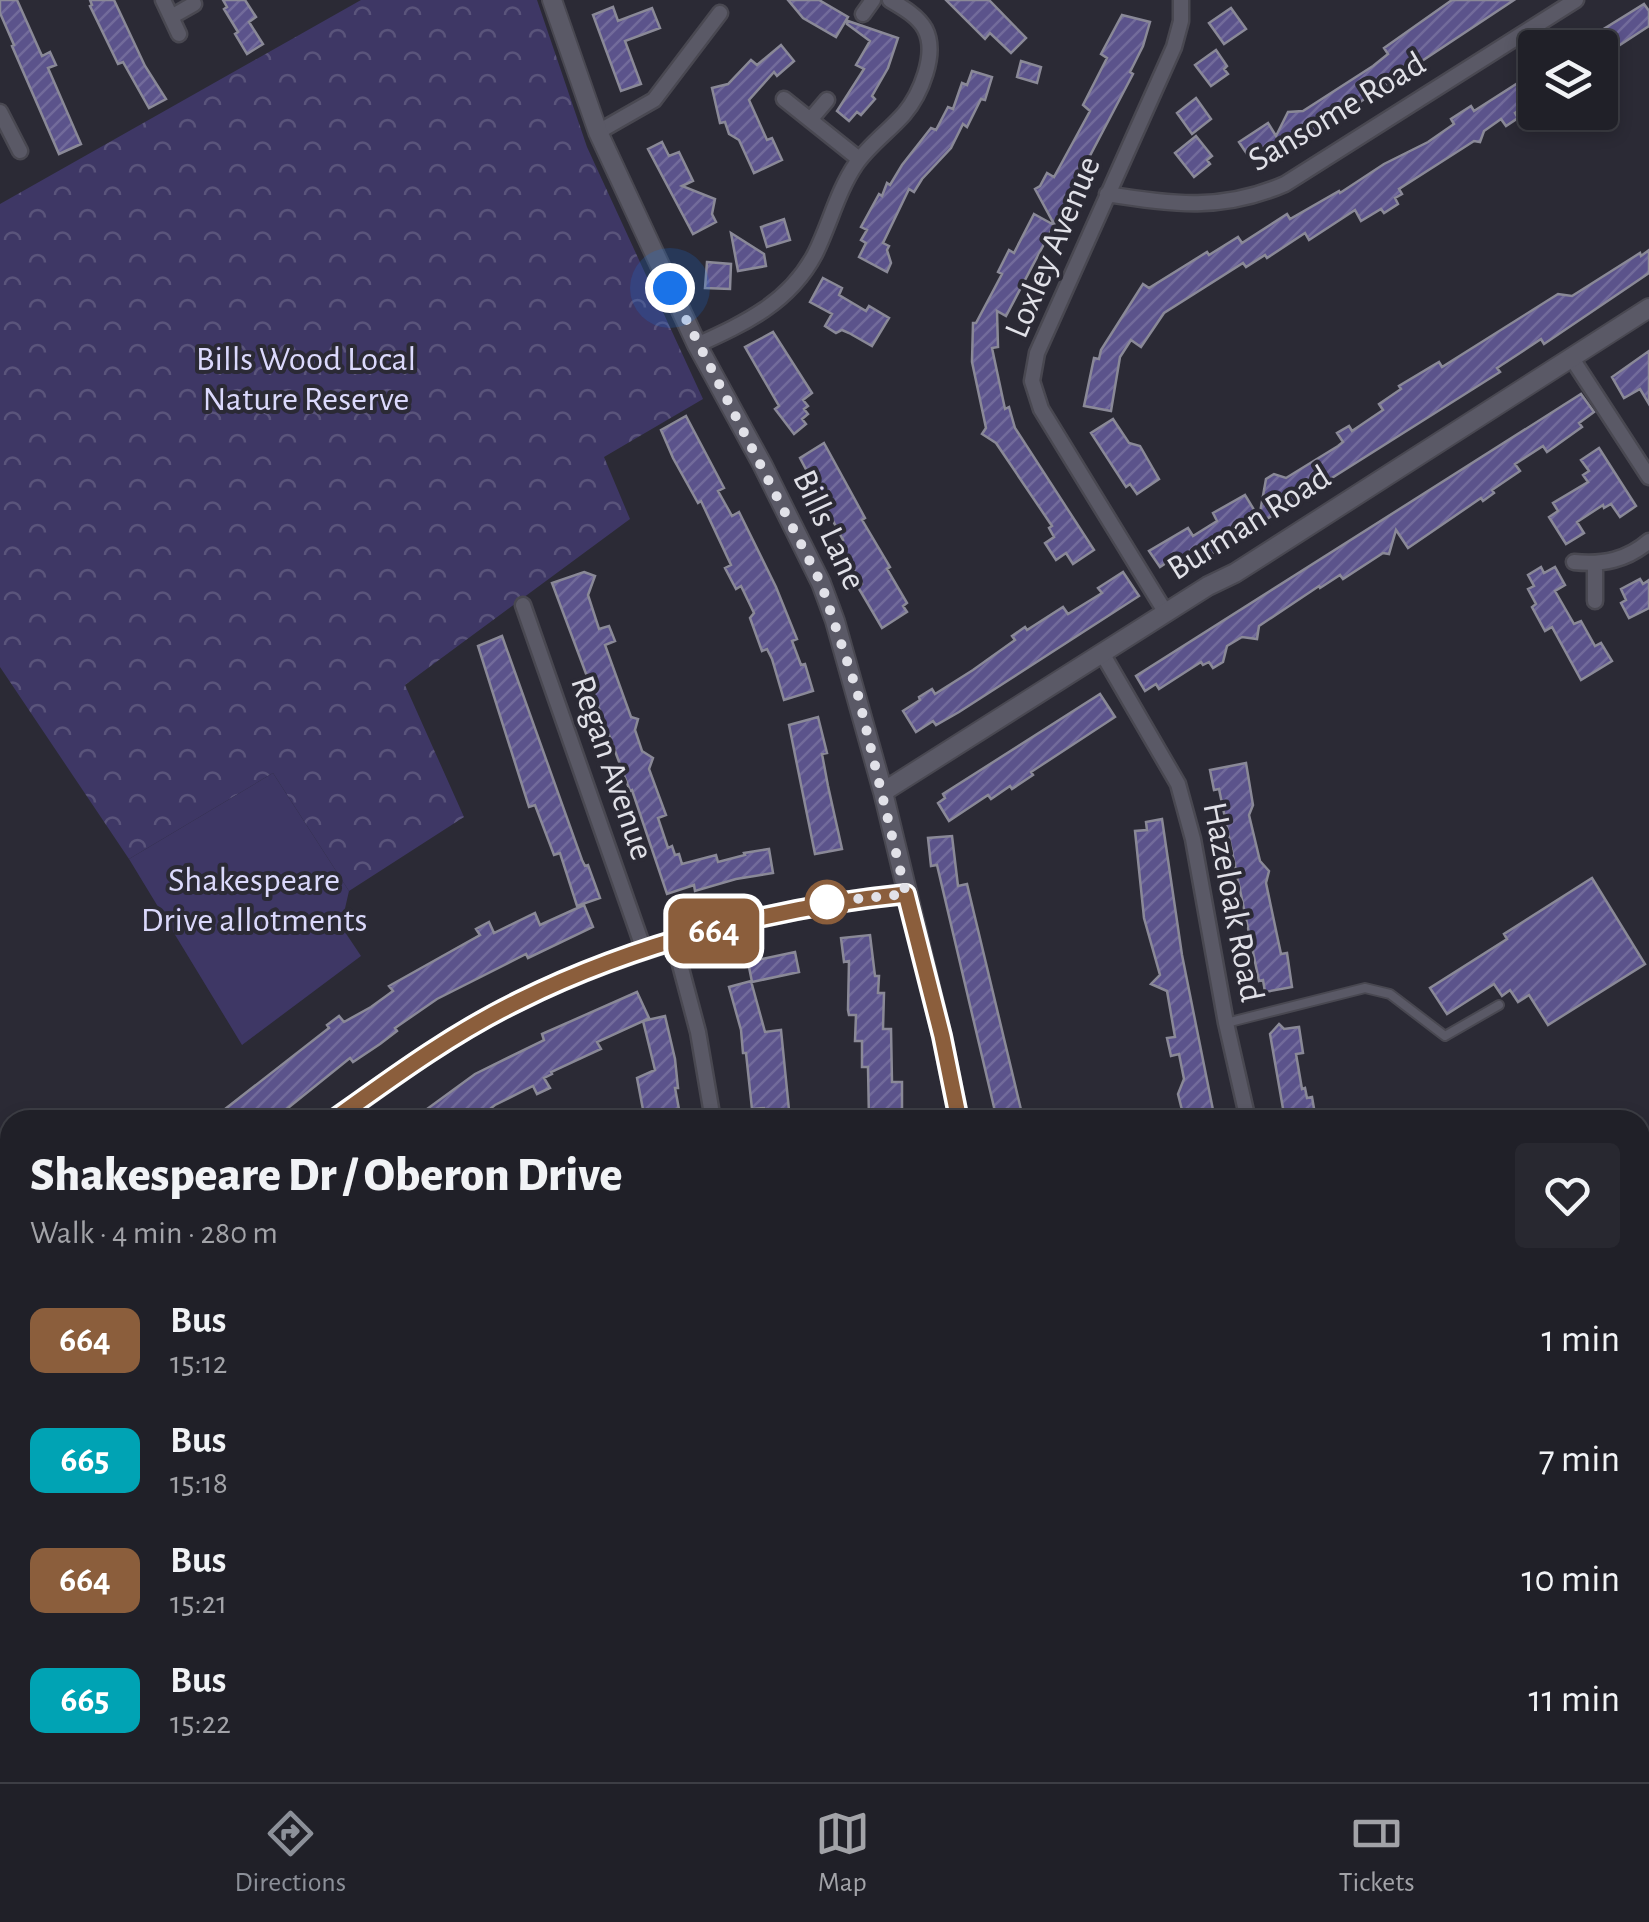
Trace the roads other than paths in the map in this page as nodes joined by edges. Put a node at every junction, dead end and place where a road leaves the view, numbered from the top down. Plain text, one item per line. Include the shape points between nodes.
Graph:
1 (163, 0) edge
2 (552, 0) edge
3 (873, 0) edge
4 (890, 0) edge
5 (1181, 0) edge
6 (1576, 0) edge
7 (194, 4) dead end
8 (720, 13) dead end
9 (863, 14) dead end
10 (171, 17) junction
11 (180, 34) dead end
12 (784, 99) dead end
13 (827, 100) dead end
14 (0, 112) edge
15 (810, 120) junction
16 (598, 132) junction
17 (20, 150) dead end
18 (859, 159) junction
19 (1108, 194) junction
20 (1649, 308) edge
21 (697, 345) junction
22 (1571, 357) junction
23 (1649, 477) edge
24 (1649, 540) edge
25 (1574, 562) dead end
26 (1594, 564) junction
27 (1595, 600) dead end
28 (523, 606) dead end
29 (1166, 613) junction
30 (1102, 654) junction
31 (883, 792) junction
32 (906, 894) junction
33 (674, 942) junction
34 (644, 950) junction
35 (1499, 1005) dead end
36 (1226, 1023) junction
37 (348, 1110) edge
38 (711, 1110) edge
39 (957, 1110) edge
40 (1246, 1110) edge

1 - 10 street
2 - 16 street, Bills Lane
3 - 9 street
4 - 18 street via 925,28 927,69 907,111
5 - 19 street, Loxley Avenue via 1174,47
6 - 19 street, Sansome Road via 1252,198 1172,204
7 - 10 street
8 - 16 street via 654,100
10 - 11 street
12 - 15 street
13 - 15 street
14 - 17 street
15 - 18 street
16 - 21 street, Bills Lane
18 - 21 street via 814,255 785,294 758,316
19 - 29 street, Loxley Avenue via 1037,353 1032,381 1041,409
20 - 22 street, Burman Road
21 - 31 street, Bills Lane via 821,583
22 - 23 street
22 - 29 street, Burman Road
24 - 26 street via 1621,559
25 - 26 street
26 - 27 street
28 - 34 street, Regan Avenue
29 - 30 street, Burman Road
30 - 31 street, Burman Road
30 - 36 street, Hazeloak Road via 1178,784
31 - 32 street, Bills Lane
32 - 33 street via 832,901
32 - 39 street, Bills Lane
33 - 34 street
33 - 38 street
34 - 37 street via 520,1000 434,1049
35 - 36 lane via 1445,1036 1390,994 1365,988
36 - 40 street, Hazeloak Road

